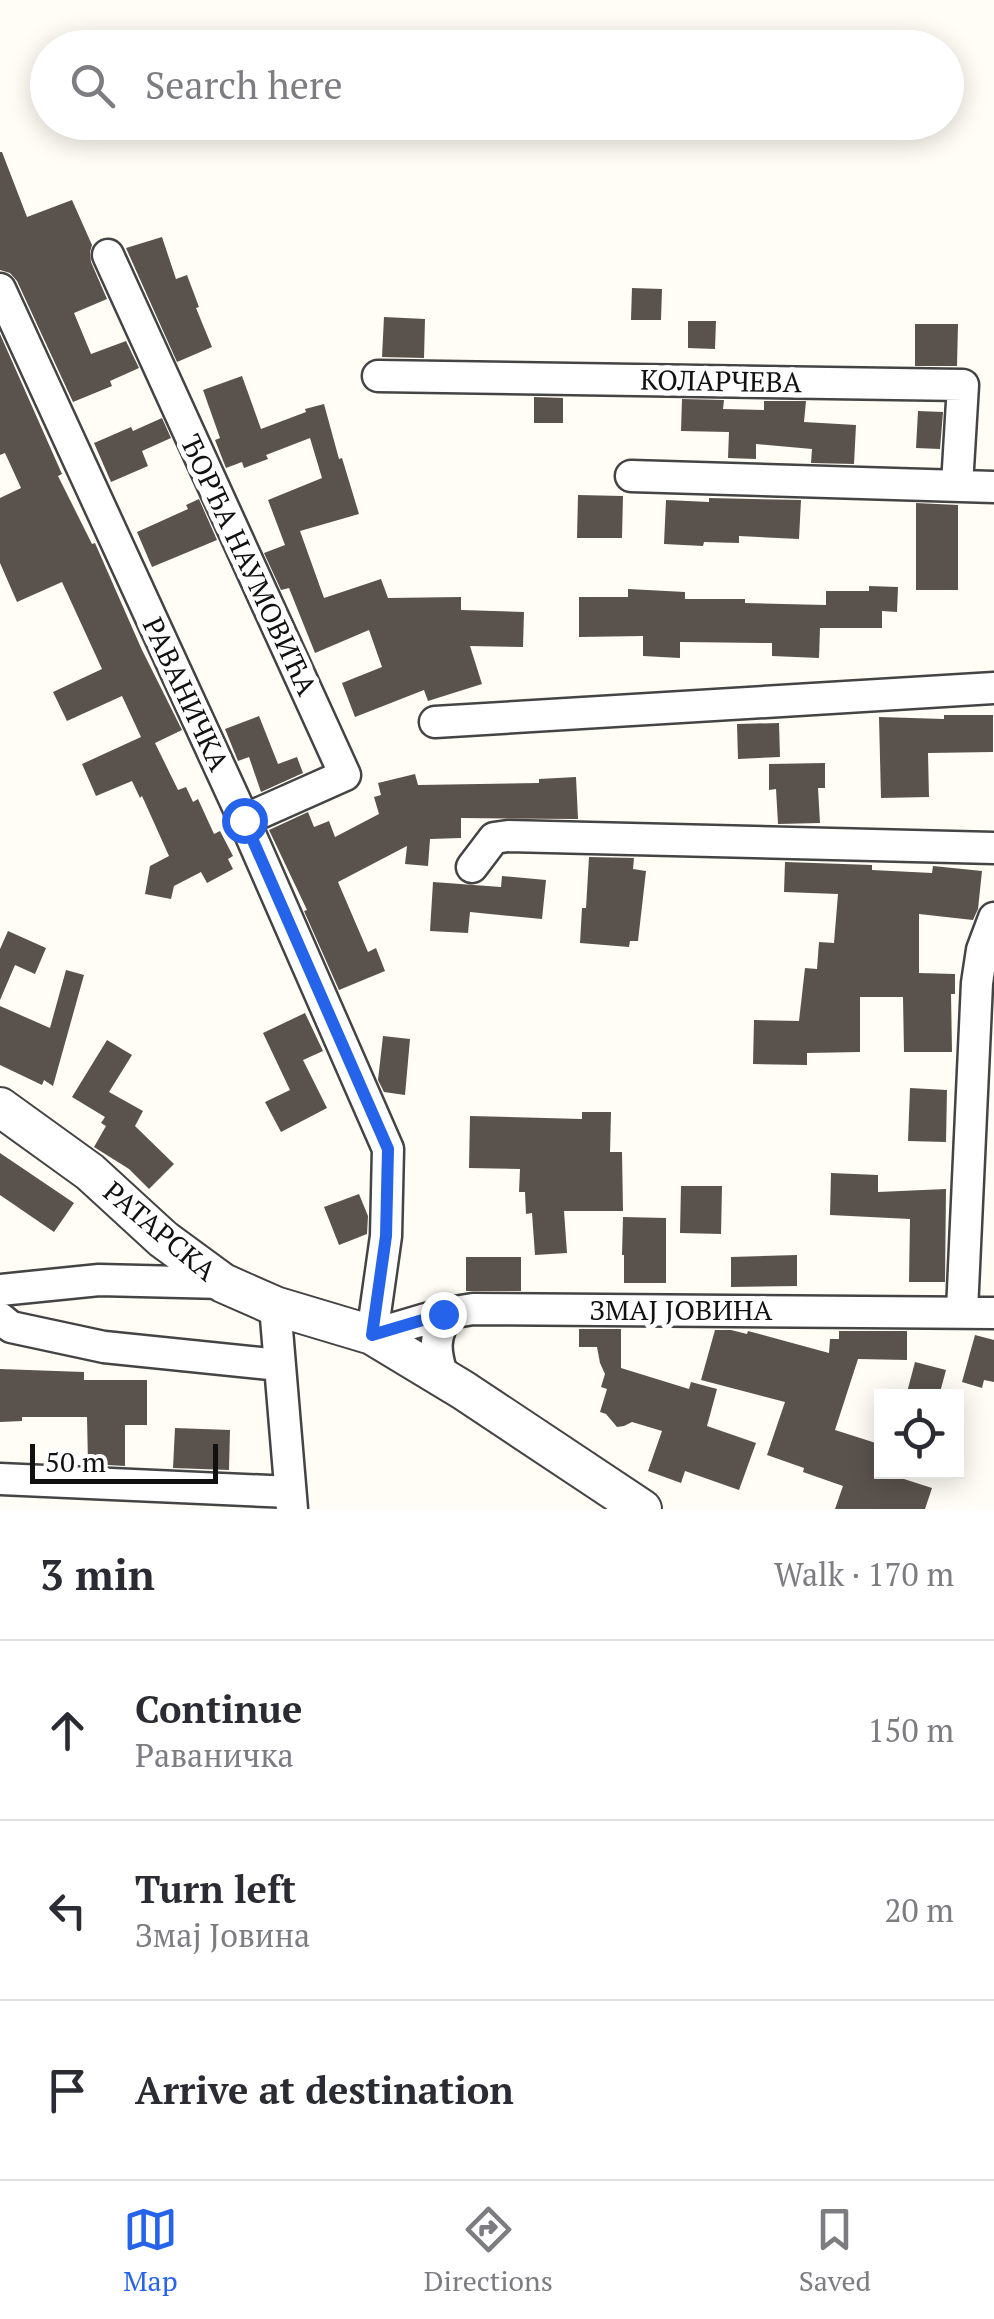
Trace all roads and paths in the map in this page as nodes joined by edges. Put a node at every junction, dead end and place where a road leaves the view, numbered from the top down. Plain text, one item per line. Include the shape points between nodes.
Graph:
1 (108, 255) dead end
2 (0, 289) edge
3 (378, 376) dead end
4 (631, 476) dead end
5 (957, 486) junction
6 (994, 487) edge
7 (994, 688) edge
8 (436, 722) dead end
9 (244, 820) junction
10 (994, 848) edge
11 (472, 867) dead end
12 (994, 918) edge
13 (0, 1107) edge
14 (223, 1284) junction
15 (0, 1290) edge
16 (275, 1306) junction
17 (962, 1312) junction
18 (448, 1313) junction
19 (994, 1313) edge
20 (0, 1318) edge
21 (372, 1335) junction
22 (279, 1365) junction
23 (443, 1378) junction
24 (0, 1479) edge
25 (290, 1501) edge
26 (642, 1509) edge

1 - 9 street, ЂОРЂА НАУМОВИЋА via 345,774
2 - 9 street, РАВАНИЧКА
3 - 5 street, КОЛАРЧЕВА via 963,385
4 - 5 street
5 - 6 street
7 - 8 street
9 - 21 street, РАВАНИЧКА via 388,1149 386,1236
10 - 11 street via 508,836 494,838
12 - 17 street via 977,982
13 - 14 street, РАТАРСКА via 90,1172
14 - 15 street via 99,1280
14 - 16 street, РАТАРСКА
16 - 21 street, РАТАРСКА
16 - 22 street
17 - 18 street, ЗМАЈ ЈОВИНА
17 - 19 street, ЗМАЈ ЈОВИНА
18 - 21 street, ЗМАЈ ЈОВИНА
18 - 23 street via 437,1333
20 - 22 street via 11,1327 104,1346
21 - 23 street, РАТАРСКА
22 - 25 street
23 - 26 street, РАТАРСКА
24 - 25 street

